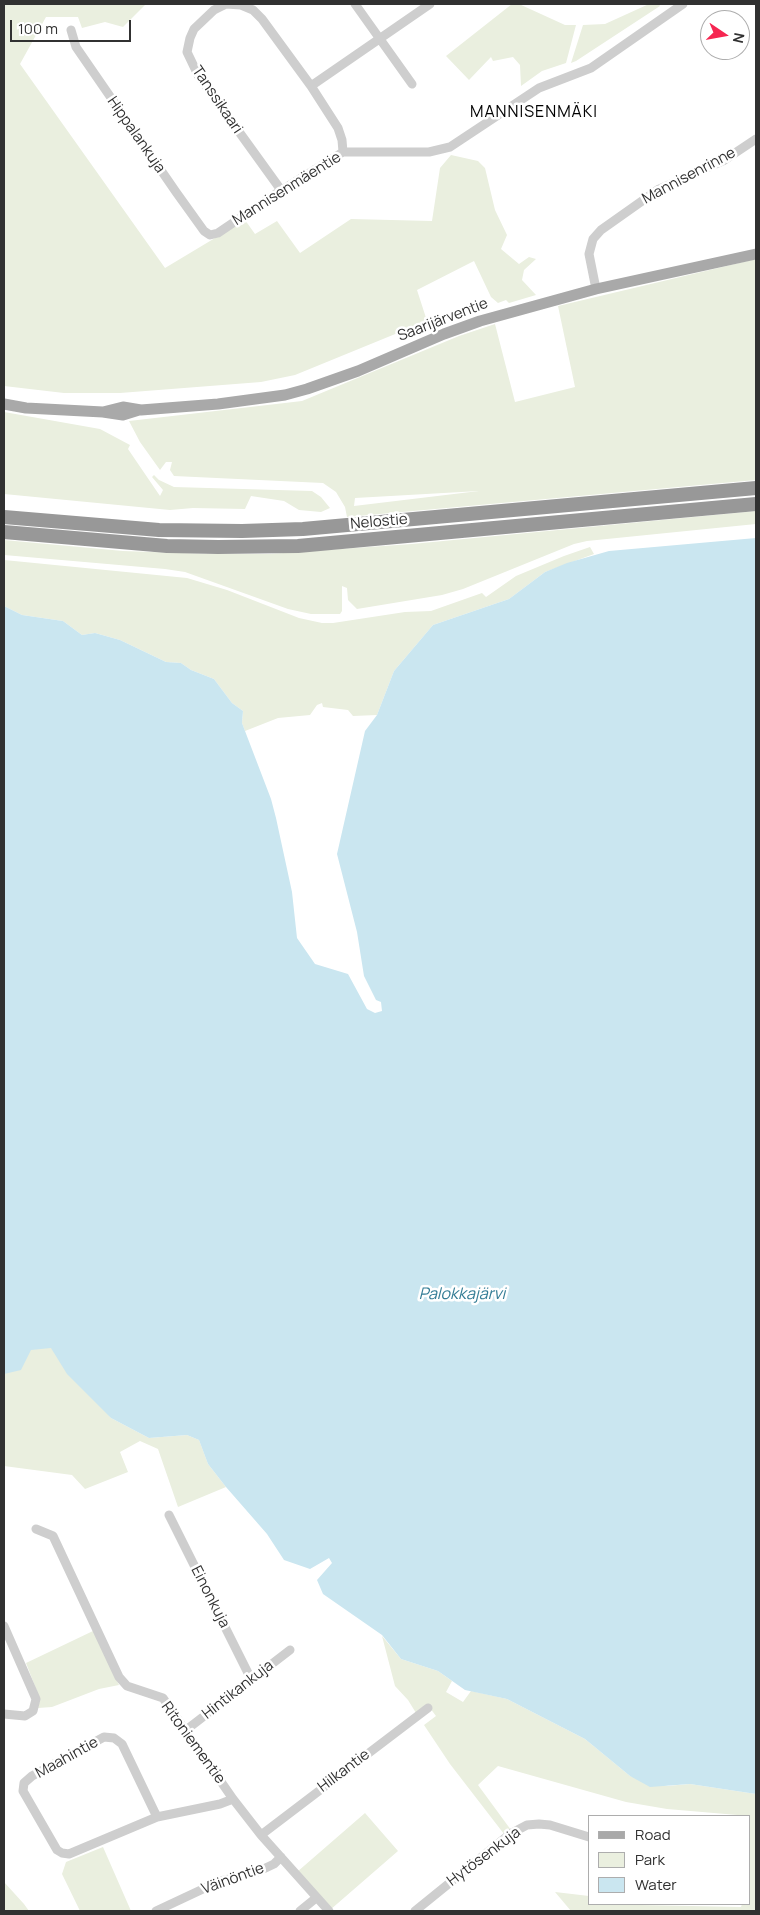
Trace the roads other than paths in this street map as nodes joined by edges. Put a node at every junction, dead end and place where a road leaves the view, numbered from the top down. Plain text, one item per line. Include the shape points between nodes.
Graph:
1 (355, 4) edge
2 (430, 4) edge
3 (666, 4) edge
4 (683, 4) edge
5 (671, 12) junction
6 (70, 30) dead end
7 (380, 38) junction
8 (412, 84) dead end
9 (311, 86) junction
10 (756, 139) edge
11 (343, 152) junction
12 (281, 190) junction
13 (210, 235) joint
14 (756, 254) edge
15 (596, 289) junction
16 (4, 404) edge
17 (756, 488) edge
18 (756, 504) edge
19 (4, 517) edge
20 (4, 532) edge
21 (169, 1514) dead end
22 (36, 1528) dead end
23 (4, 1626) edge
24 (290, 1650) dead end
25 (251, 1680) junction
26 (428, 1708) dead end
27 (4, 1714) edge
28 (186, 1730) junction
29 (233, 1799) junction
30 (158, 1817) junction
31 (261, 1835) junction
32 (588, 1837) edge
33 (281, 1857) junction
34 (316, 1898) junction
35 (156, 1911) edge
36 (300, 1911) edge
37 (329, 1911) edge
38 (415, 1911) edge

1 - 7 street
2 - 7 street
3 - 5 street
4 - 5 street, Mannisenmäentie
5 - 11 street, Mannisenmäentie via 591,68 539,88 450,147 429,152
6 - 13 street, Hippalankuja via 76,47 176,192
7 - 8 street
7 - 9 street
9 - 11 street, Tanssikaari via 338,128
9 - 12 street, Tanssikaari via 269,27 253,10 241,5 226,4 214,10 194,29 190,38 188,52 198,75
10 - 15 street, Mannisenrinne via 723,161 659,189 600,230 589,254
11 - 12 street, Mannisenmäentie
12 - 13 street, Mannisenmäentie via 218,233
14 - 15 main road, Saarijärventie
15 - 16 main road, Saarijärventie via 480,321 358,371 307,389 254,401 141,410 123,407 104,412
17 - 19 highway, Nelostie via 303,529 158,530
18 - 20 highway, Nelostie via 298,546 167,546
21 - 25 street, Einonkuja
22 - 28 street, Ritoniementie via 53,1536 119,1676 127,1686 163,1698
23 - 27 street via 36,1699 33,1710 25,1716
24 - 25 street, Hintikankuja
25 - 28 street, Hintikankuja
26 - 31 street, Hilkantie
28 - 29 street, Ritoniementie
29 - 30 street, Maahintie
29 - 31 street, Ritoniementie
30 - 30 street, Maahintie via 69,1854 62,1853 57,1850 24,1791 24,1783 104,1737 114,1738 122,1744
31 - 33 street, Ritoniementie
32 - 38 street, Hytösenkuja via 550,1825 527,1826 510,1834
33 - 34 street, Ritoniementie
33 - 35 street, Väinöntie via 257,1872 220,1881
34 - 36 street
34 - 37 street, Ritoniementie

